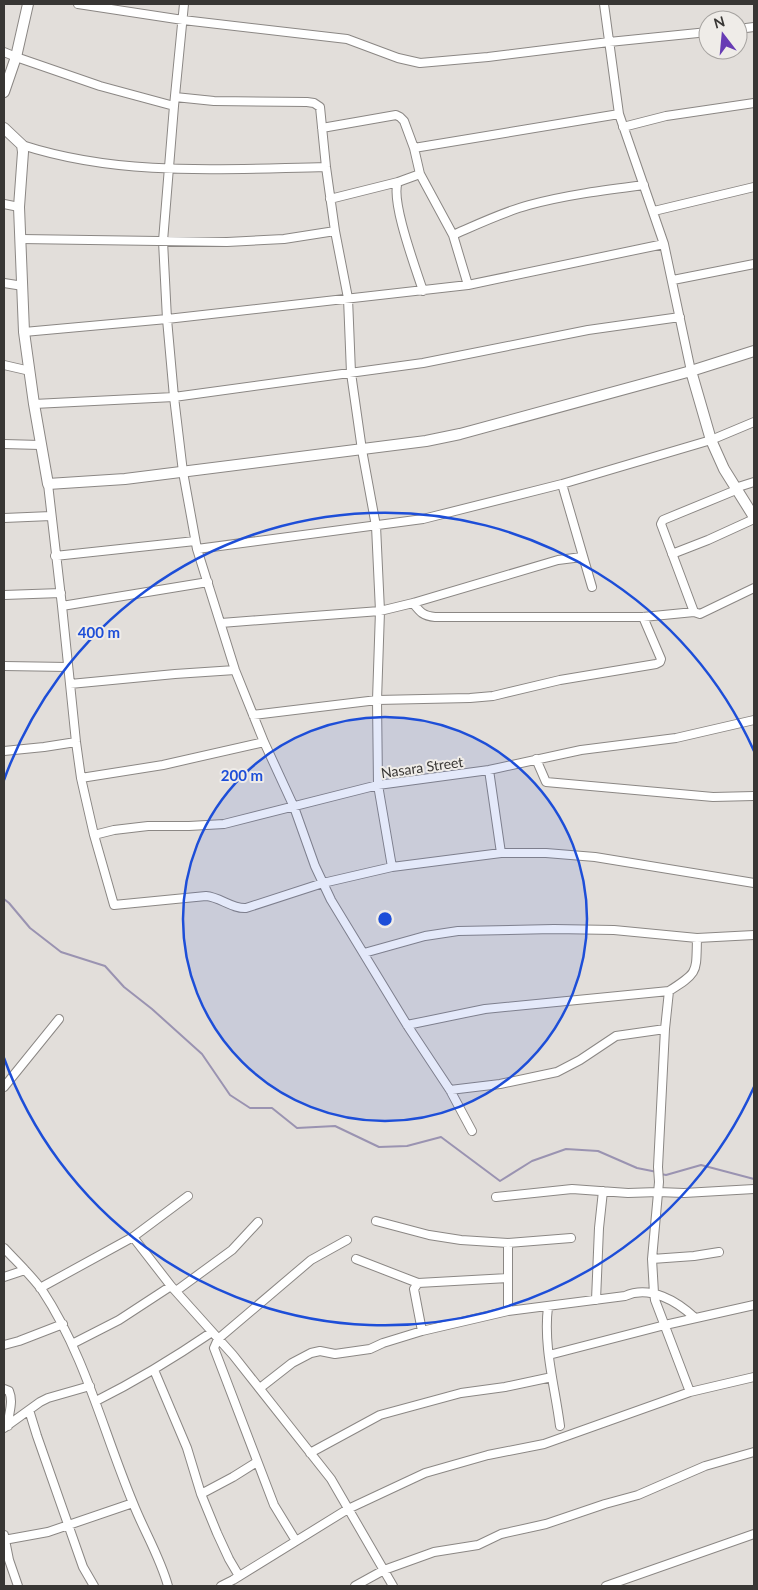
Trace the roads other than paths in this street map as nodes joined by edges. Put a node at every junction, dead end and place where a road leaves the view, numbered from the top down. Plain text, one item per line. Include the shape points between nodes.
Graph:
1 (28, 4) edge
2 (78, 4) edge
3 (184, 4) edge
4 (604, 4) edge
5 (183, 20) junction
6 (698, 33) edge
7 (610, 42) junction
8 (4, 52) edge
9 (16, 58) junction
10 (4, 92) edge
11 (174, 102) junction
12 (754, 103) edge
13 (619, 114) junction
14 (623, 127) junction
15 (322, 128) junction
16 (4, 129) edge
17 (22, 145) junction
18 (414, 148) junction
19 (326, 167) junction
20 (168, 170) junction
21 (420, 174) junction
22 (398, 182) junction
23 (644, 185) junction
24 (754, 187) edge
25 (330, 199) junction
26 (4, 204) edge
27 (19, 207) junction
28 (654, 212) junction
29 (335, 231) junction
30 (453, 235) junction
31 (21, 239) junction
32 (163, 241) junction
33 (664, 244) junction
34 (754, 264) edge
35 (673, 280) junction
36 (4, 283) edge
37 (468, 285) junction
38 (23, 286) junction
39 (423, 290) junction
40 (348, 298) junction
41 (680, 317) junction
42 (166, 318) junction
43 (24, 332) junction
44 (754, 351) edge
45 (4, 365) edge
46 (30, 371) junction
47 (691, 371) junction
48 (351, 373) junction
49 (174, 397) junction
50 (34, 404) junction
51 (754, 422) edge
52 (710, 440) junction
53 (4, 444) edge
54 (40, 445) junction
55 (362, 450) junction
56 (183, 472) junction
57 (754, 482) edge
58 (48, 484) junction
59 (562, 484) junction
60 (735, 489) junction
61 (51, 516) junction
62 (4, 518) edge
63 (754, 518) edge
64 (376, 526) junction
65 (196, 545) junction
66 (672, 554) junction
67 (55, 556) junction
68 (582, 557) junction
69 (208, 582) junction
70 (592, 587) dead end
71 (754, 588) edge
72 (60, 593) junction
73 (4, 595) edge
74 (413, 603) junction
75 (62, 606) junction
76 (380, 611) junction
77 (694, 612) junction
78 (643, 617) junction
79 (221, 623) junction
80 (4, 666) edge
81 (68, 667) junction
82 (235, 670) junction
83 (70, 684) junction
84 (377, 700) junction
85 (253, 715) junction
86 (754, 720) edge
87 (76, 742) junction
88 (264, 742) junction
89 (4, 750) edge
90 (536, 759) junction
91 (489, 770) junction
92 (82, 778) junction
93 (378, 785) junction
94 (754, 796) edge
95 (294, 807) junction
96 (94, 835) junction
97 (501, 853) junction
98 (392, 867) junction
99 (323, 883) junction
100 (754, 883) edge
101 (754, 935) edge
102 (697, 938) junction
103 (364, 952) junction
104 (669, 991) junction
105 (58, 1019) dead end
106 (407, 1025) junction
107 (665, 1029) junction
108 (4, 1087) edge
109 (450, 1090) junction
110 (472, 1131) dead end
111 (754, 1189) edge
112 (603, 1191) junction
113 (658, 1192) junction
114 (188, 1196) dead end
115 (496, 1197) dead end
116 (376, 1221) dead end
117 (258, 1222) dead end
118 (133, 1237) junction
119 (571, 1238) dead end
120 (347, 1240) dead end
121 (508, 1243) junction
122 (4, 1248) edge
123 (719, 1252) dead end
124 (652, 1258) junction
125 (356, 1259) dead end
126 (25, 1270) junction
127 (4, 1277) edge
128 (508, 1278) junction
129 (418, 1283) junction
130 (40, 1288) junction
131 (174, 1289) junction
132 (654, 1293) junction
133 (596, 1300) junction
134 (754, 1305) edge
135 (548, 1307) junction
136 (508, 1311) junction
137 (695, 1318) junction
138 (62, 1324) junction
139 (664, 1325) junction
140 (422, 1331) junction
141 (215, 1335) junction
142 (72, 1344) junction
143 (4, 1345) edge
144 (550, 1355) junction
145 (154, 1370) junction
146 (552, 1377) junction
147 (754, 1377) edge
148 (90, 1386) junction
149 (260, 1388) junction
150 (4, 1389) edge
151 (690, 1392) junction
152 (96, 1401) junction
153 (29, 1410) junction
154 (560, 1426) dead end
155 (6, 1427) edge
156 (754, 1452) edge
157 (310, 1453) junction
158 (257, 1462) junction
159 (202, 1494) junction
160 (132, 1502) junction
161 (348, 1509) junction
162 (70, 1525) junction
163 (754, 1534) edge
164 (4, 1538) edge
165 (296, 1540) junction
166 (384, 1570) junction
167 (239, 1576) junction
168 (18, 1586) edge
169 (94, 1586) edge
170 (168, 1586) edge
171 (221, 1586) edge
172 (355, 1586) edge
173 (393, 1586) edge
174 (606, 1586) edge

1 - 9 street
2 - 5 street
3 - 5 street
4 - 7 street
5 - 7 street via 347,39 420,63
5 - 11 street
6 - 7 street
7 - 13 street
8 - 9 street
9 - 10 street
9 - 11 street via 100,86
11 - 15 street via 314,103 320,107
11 - 20 street
12 - 14 street via 666,116
13 - 14 street
13 - 18 street
14 - 23 street
15 - 18 street via 396,115 404,121
15 - 19 street
16 - 17 street
17 - 20 street via 84,162
17 - 27 street
18 - 21 street
19 - 20 street
19 - 25 street
20 - 32 street
21 - 22 street
21 - 30 street
22 - 25 street
22 - 39 street via 398,207
23 - 28 street
23 - 30 street via 530,205
24 - 28 street
25 - 29 street
26 - 27 street
27 - 31 street
28 - 33 street
29 - 32 street via 284,240
29 - 40 street
30 - 37 street
31 - 32 street
31 - 38 street
32 - 42 street
33 - 35 street
33 - 37 street
34 - 35 street
35 - 41 street
36 - 38 street
37 - 39 street
38 - 43 street
39 - 40 street
40 - 42 street
40 - 48 street
41 - 47 street
41 - 48 street via 588,330 423,363
42 - 43 street
42 - 49 street
43 - 46 street
44 - 47 street
45 - 46 street
46 - 50 street
47 - 52 street
47 - 55 street via 460,434
48 - 49 street
48 - 55 street
49 - 50 street
49 - 56 street
50 - 54 street
51 - 52 street
52 - 59 street
52 - 60 street
53 - 54 street
54 - 58 street
55 - 56 street
55 - 64 street
56 - 58 street
56 - 65 street
57 - 60 street
58 - 61 street
59 - 64 street via 423,520
59 - 68 street
60 - 63 street
60 - 66 street via 661,521
61 - 62 street
61 - 67 street
63 - 66 street
64 - 65 street
64 - 76 street
65 - 67 street
65 - 69 street
66 - 77 street
67 - 72 street
68 - 70 street
68 - 74 street via 558,560
69 - 75 street
69 - 79 street
71 - 77 street via 700,614
72 - 73 street
72 - 75 street
74 - 76 street
74 - 78 street via 427,616
75 - 81 street
76 - 79 street
76 - 84 street
77 - 78 street
78 - 84 street via 661,659 656,664 560,680 493,696
79 - 82 street
80 - 81 street
81 - 83 street
82 - 83 street
82 - 85 street
83 - 87 street
84 - 85 street
84 - 93 street
85 - 88 street
86 - 90 street, Nasara Street via 676,738
87 - 89 street
87 - 92 street
88 - 92 street via 163,765
88 - 95 street
90 - 91 street, Nasara Street
90 - 94 street via 546,782 713,797
91 - 93 street, Nasara Street
91 - 97 street
92 - 96 street
93 - 95 street, Nasara Street
93 - 98 street
95 - 96 street, Nasara Street via 224,824 148,826
95 - 99 street
96 - 99 street via 112,900 118,906 206,896 239,909
97 - 98 street
97 - 100 street via 595,857
98 - 99 street
99 - 103 street
101 - 102 street
102 - 103 street via 614,930 458,931
102 - 104 street via 696,969
103 - 106 street
104 - 106 street via 485,1009
104 - 107 street
105 - 108 street
106 - 109 street
107 - 109 street via 616,1036 557,1072
107 - 113 street
109 - 110 street
111 - 113 street
112 - 113 street
112 - 115 street via 572,1189
112 - 133 street
113 - 124 street
114 - 118 street
116 - 121 street via 461,1240
117 - 131 street via 232,1250
118 - 130 street
118 - 131 street
119 - 121 street
120 - 141 street via 311,1260
121 - 128 street
122 - 126 street
123 - 124 street
124 - 132 street
125 - 129 street
126 - 127 street
126 - 130 street
128 - 129 street
128 - 136 street
129 - 140 street via 414,1289
130 - 138 street
131 - 141 street
131 - 142 street
132 - 133 street via 639,1292
132 - 137 street via 684,1307
132 - 139 street
133 - 135 street
134 - 137 street
135 - 136 street
135 - 144 street via 546,1321
136 - 140 street
137 - 139 street
138 - 142 street
138 - 143 street
139 - 144 street
139 - 151 street
140 - 149 street via 370,1349 335,1354 311,1353 292,1363
141 - 145 street
141 - 149 street
141 - 158 street via 217,1358
142 - 148 street
144 - 146 street
145 - 152 street
145 - 159 street via 187,1448
146 - 154 street
146 - 157 street via 505,1388 462,1392 392,1411
147 - 151 street
148 - 152 street
148 - 153 street via 48,1398
149 - 157 street
150 - 155 street via 12,1397
151 - 161 street via 544,1444 488,1455 425,1473
152 - 160 street
153 - 155 street
153 - 162 street
156 - 166 street via 705,1466 638,1495 546,1524 501,1534 478,1545 434,1552
157 - 161 street
158 - 159 street
158 - 165 street via 274,1505
159 - 167 street
160 - 162 street
160 - 170 street
161 - 165 street
161 - 166 street
162 - 164 street via 48,1532
162 - 169 street
163 - 174 street
164 - 168 street
165 - 167 street
166 - 172 street
166 - 173 street
167 - 171 street

